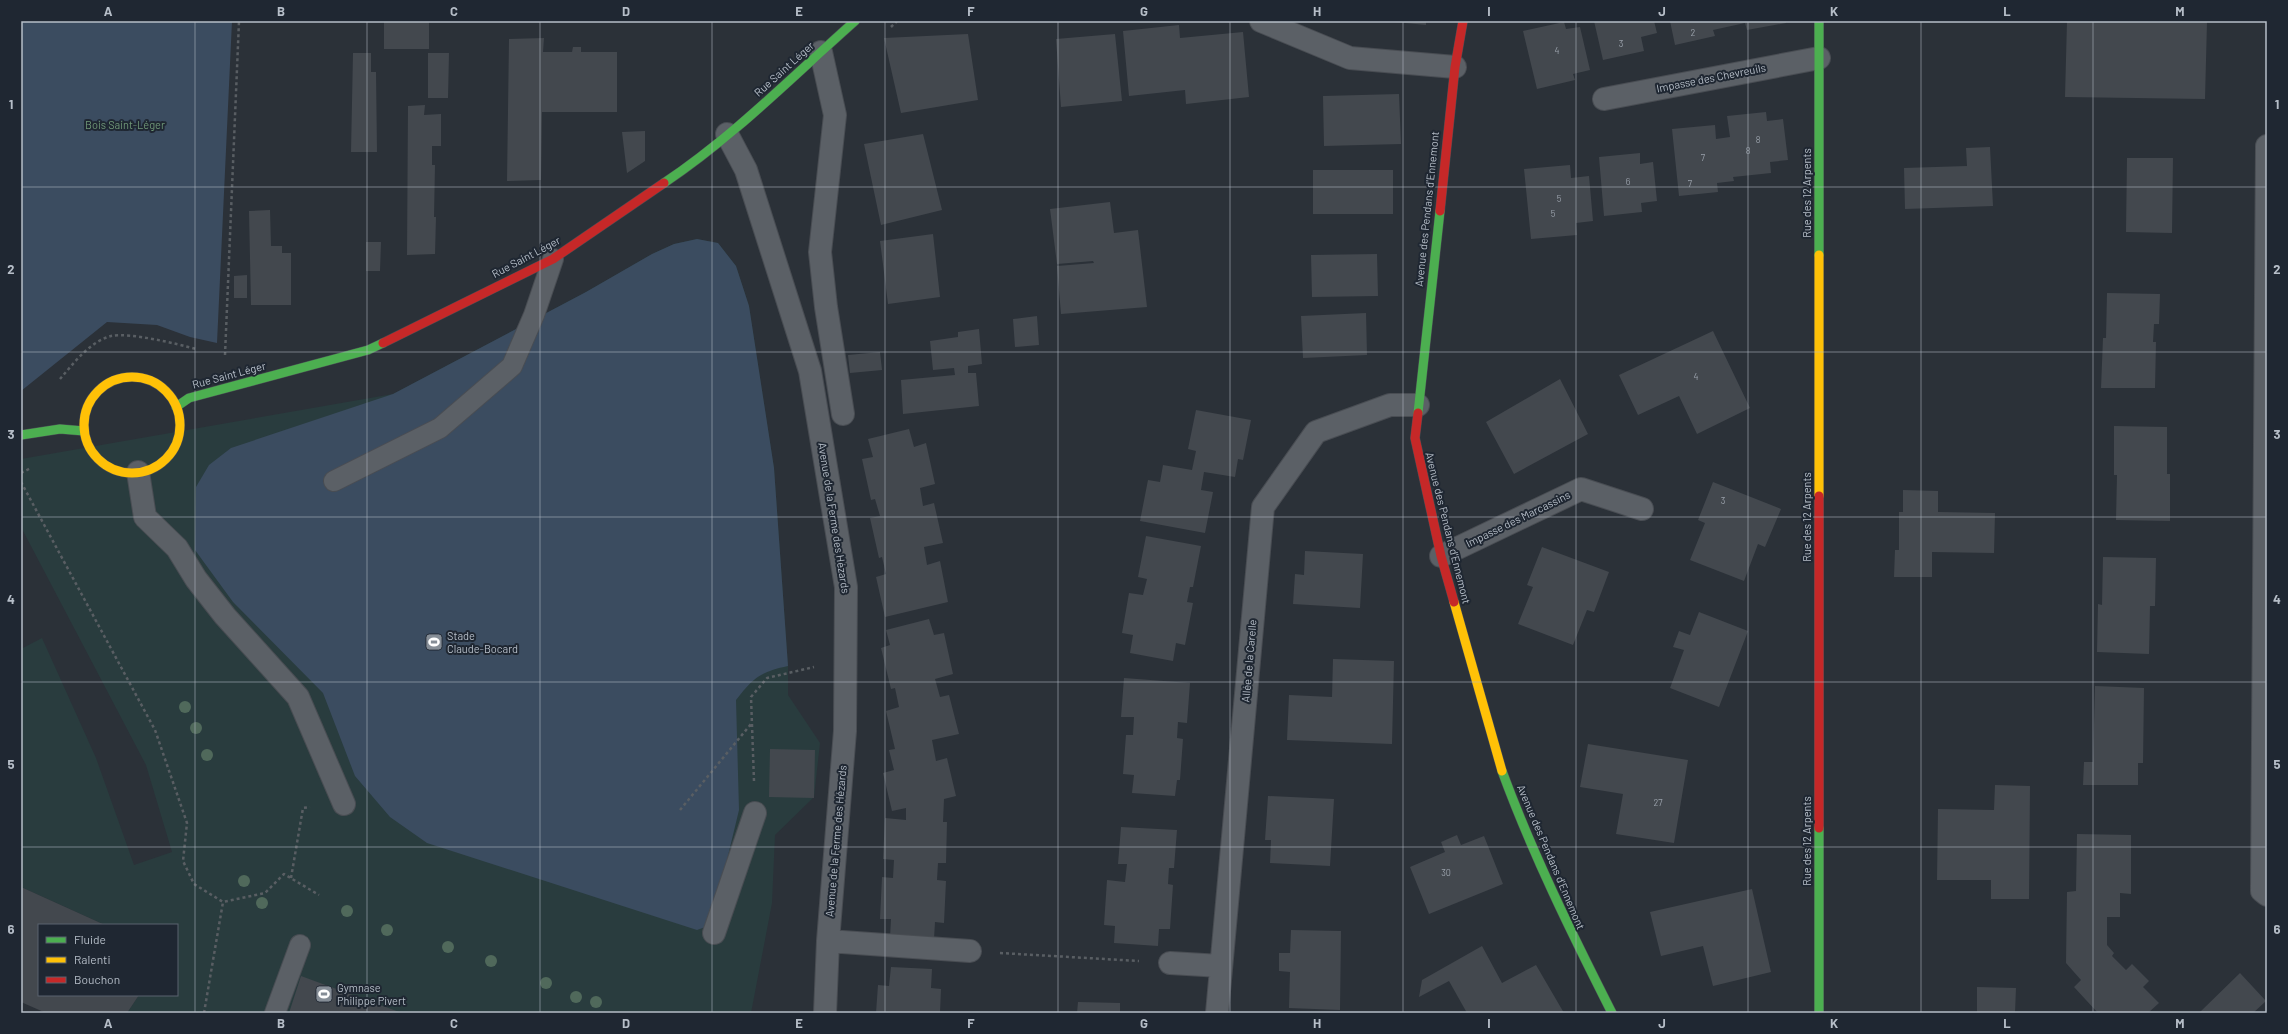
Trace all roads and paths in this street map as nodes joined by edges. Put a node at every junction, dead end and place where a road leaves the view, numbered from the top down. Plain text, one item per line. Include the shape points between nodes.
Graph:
1 (239, 21) edge
2 (855, 21) edge
3 (897, 21) edge
4 (1261, 21) edge
5 (1463, 21) edge
6 (1819, 21) edge
7 (891, 26) dead end
8 (821, 52) junction
9 (1819, 58) junction
10 (1455, 66) junction
11 (1604, 98) dead end
12 (727, 134) junction
13 (2267, 146) edge
14 (553, 259) junction
15 (196, 349) dead end
16 (225, 355) dead end
17 (60, 379) dead end
18 (1418, 405) junction
19 (176, 407) junction
20 (843, 414) dead end
21 (84, 431) junction
22 (21, 435) edge
23 (138, 472) junction
24 (334, 481) dead end
25 (21, 482) edge
26 (1642, 509) dead end
27 (1441, 556) junction
28 (785, 674) dead end
29 (752, 723) junction
30 (344, 804) joint
31 (680, 810) dead end
32 (755, 813) joint
33 (291, 878) junction
34 (319, 895) dead end
35 (2267, 895) edge
36 (223, 902) junction
37 (714, 933) dead end
38 (828, 941) junction
39 (300, 945) dead end
40 (970, 951) joint
41 (1170, 963) joint
42 (1221, 966) junction
43 (204, 1013) edge
44 (275, 1013) edge
45 (825, 1013) edge
46 (1217, 1013) edge
47 (1612, 1013) edge
48 (1819, 1013) edge

1 - 16 path
2 - 8 street, Rue Saint Léger
3 - 7 path
4 - 10 street via 1350,58
5 - 10 street, Avenue des Pendans d'Ennemont
6 - 9 street, Rue des 12 Arpents
8 - 12 street, Rue Saint Léger
8 - 20 street via 835,115 820,252
9 - 11 street, Impasse des Chevreuils
9 - 48 street, Rue des 12 Arpents
10 - 18 street, Avenue des Pendans d'Ennemont
12 - 14 street, Rue Saint Léger via 687,168
12 - 38 street, Avenue de la Ferme des Hézards via 746,170 810,371 846,587 845,731
13 - 35 street via 2262,883 2262,891
14 - 19 street, Rue Saint Léger via 368,350 189,398
14 - 24 lane via 534,315 512,366 440,428
15 - 17 path via 145,338 112,336 86,350
18 - 27 street, Avenue des Pendans d'Ennemont via 1415,438
18 - 42 street, Allée de la Carelle via 1390,405 1316,432 1263,507
19 - 21 street via 168,394 157,384 142,378 120,379 99,389 90,401 84,416
19 - 23 street via 180,421 173,449 164,460 152,468
21 - 22 street via 60,429
21 - 23 street via 89,446 98,459 112,468
23 - 30 street via 145,517 177,548 196,579 225,616 298,697
25 - 36 path via 155,730 187,823 182,861 194,884
26 - 27 street, Impasse des Marcassins via 1581,489
27 - 47 street, Avenue des Pendans d'Ennemont via 1498,760 1520,819 1562,916
28 - 29 path via 767,678 751,697
29 - 31 path
29 - 32 path
30 - 33 path via 303,808
32 - 37 street
33 - 34 path
33 - 36 path via 284,874 265,893
36 - 43 path
38 - 40 street
38 - 45 street, Avenue de la Ferme des Hézards
39 - 44 lane
40 - 41 path
41 - 42 street
42 - 46 street, Allée de la Carelle

